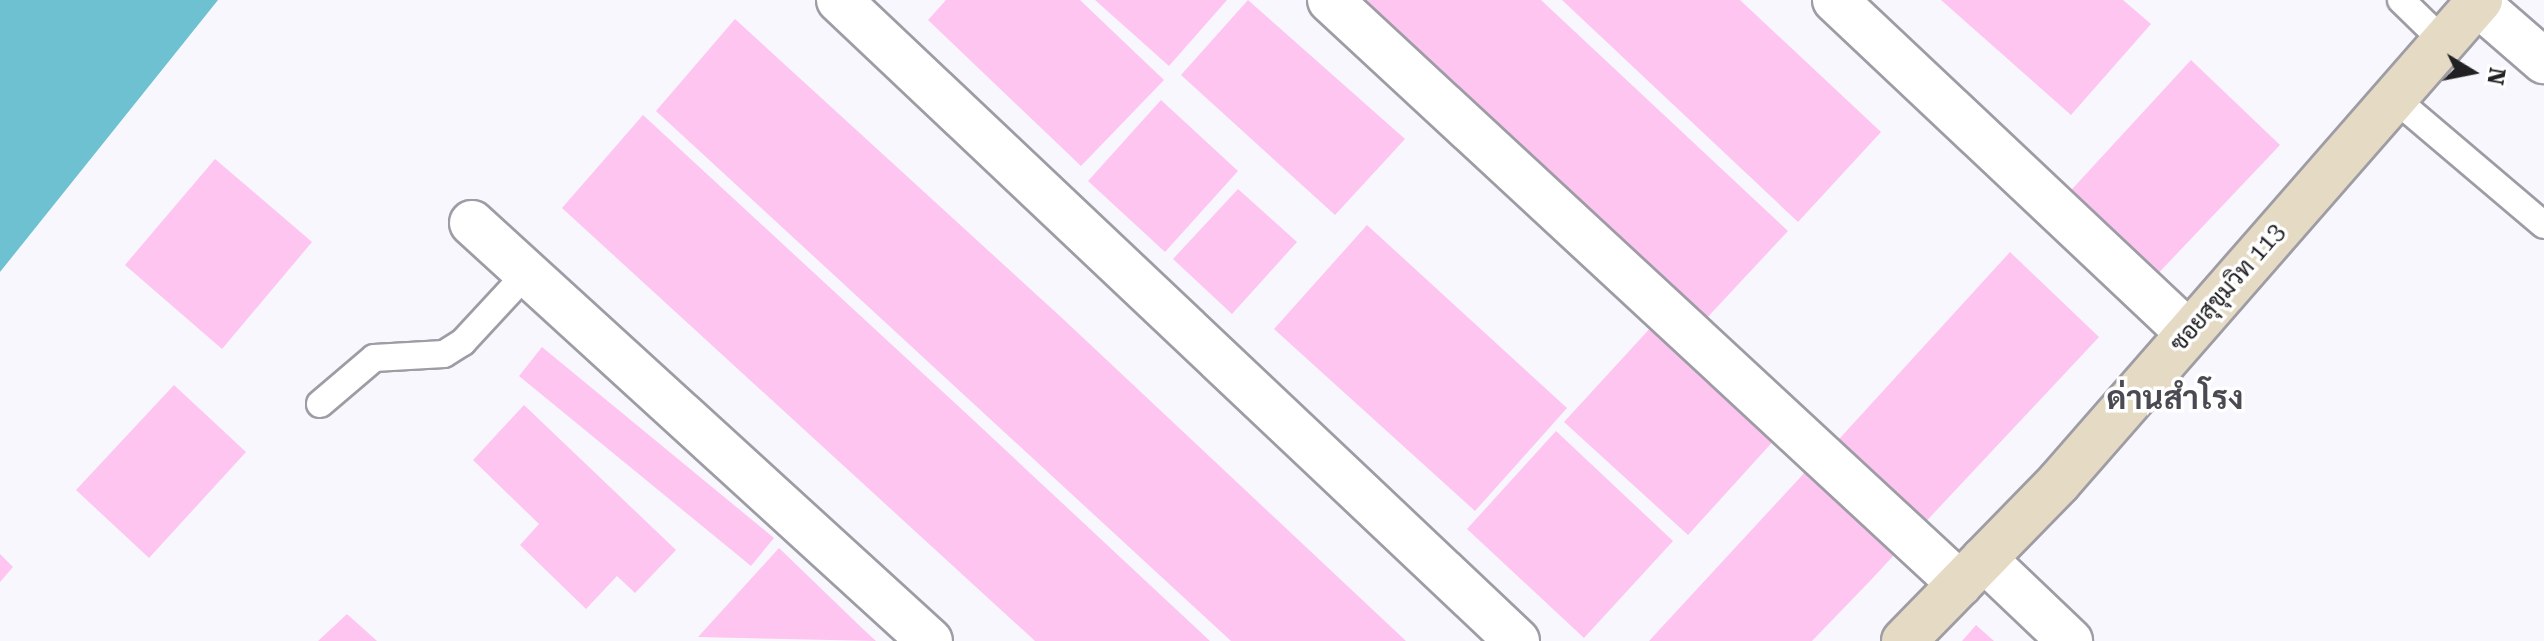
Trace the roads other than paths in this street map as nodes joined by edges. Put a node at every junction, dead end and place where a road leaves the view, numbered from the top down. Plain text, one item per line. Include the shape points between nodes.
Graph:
1 (839, 0) edge
2 (1330, 0) edge
3 (1835, 0) edge
4 (2401, 0) edge
5 (2479, 2) edge
6 (2443, 41) junction
7 (2544, 61) edge
8 (2393, 97) junction
9 (472, 223) dead end
10 (2544, 225) edge
11 (527, 273) junction
12 (2188, 333) junction
13 (320, 404) dead end
14 (1972, 571) junction
15 (930, 641) edge
16 (1517, 641) edge
17 (1904, 641) edge
18 (2070, 641) edge

1 - 16 street
2 - 14 street
3 - 12 street
4 - 6 lane
5 - 6 main road, ซอยสุขุมวิท 113
5 - 7 street
6 - 8 main road, ซอยสุขุมวิท 113
8 - 10 lane
8 - 12 main road, ซอยสุขุมวิท 113
9 - 11 street
11 - 13 lane via 454,348 444,354 374,358
11 - 15 street
12 - 14 main road, ซอยสุขุมวิท 113 via 2059,482
14 - 17 main road, ซอยสุขุมวิท 113
14 - 18 street

